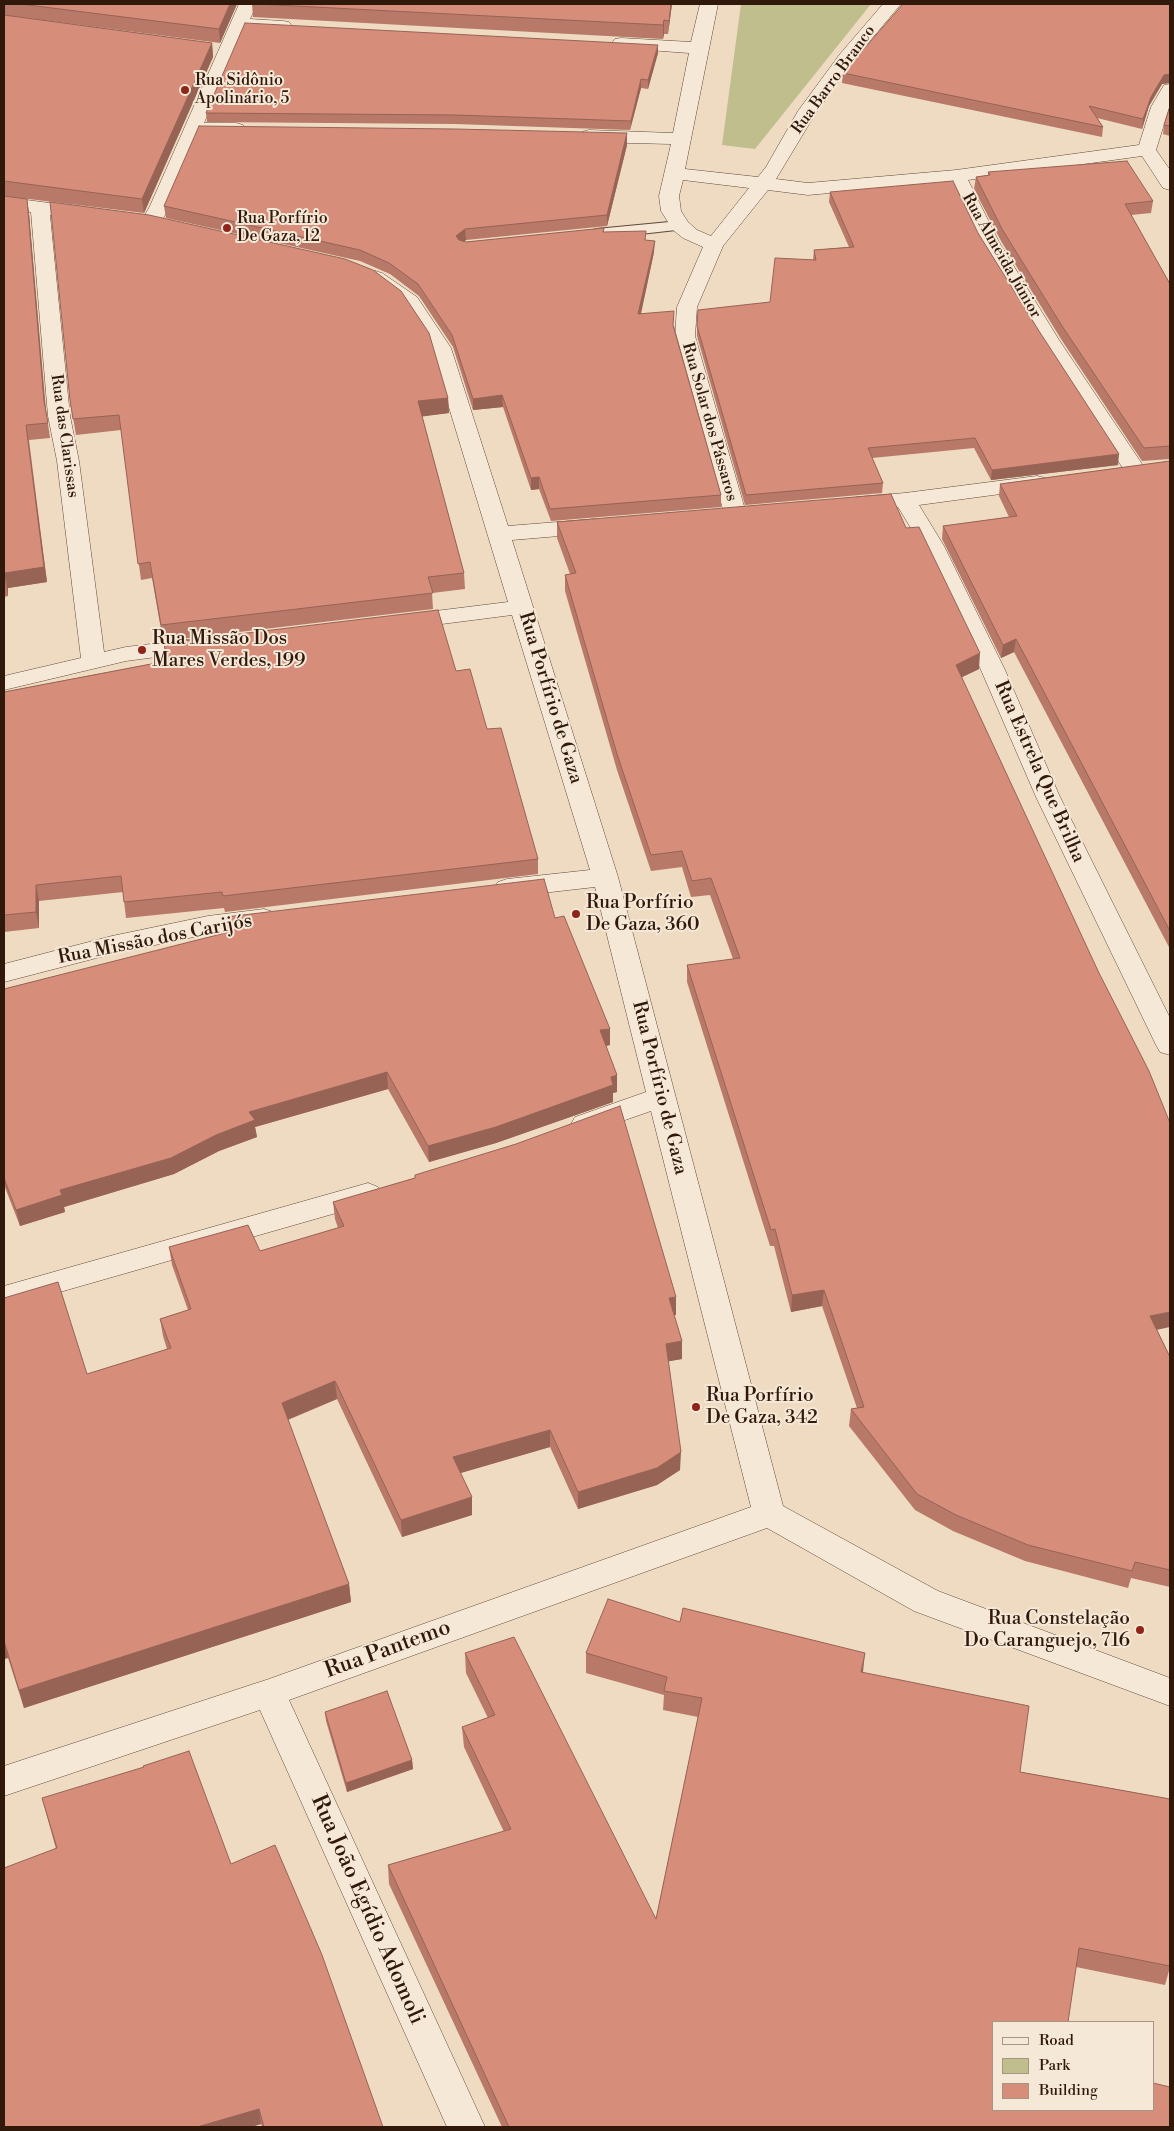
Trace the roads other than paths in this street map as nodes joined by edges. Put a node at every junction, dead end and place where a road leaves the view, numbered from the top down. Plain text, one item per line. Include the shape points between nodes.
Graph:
1 (248, 4) edge
2 (709, 4) edge
3 (892, 4) edge
4 (240, 24) junction
5 (300, 27) edge
6 (609, 43) edge
7 (699, 48) junction
8 (1170, 89) edge
9 (192, 129) junction
10 (250, 130) edge
11 (574, 136) edge
12 (682, 139) junction
13 (1147, 150) junction
14 (675, 174) junction
15 (956, 176) junction
16 (762, 184) junction
17 (1170, 184) edge
18 (4, 203) edge
19 (40, 208) junction
20 (105, 216) edge
21 (151, 222) edge
22 (680, 226) junction
23 (584, 236) edge
24 (714, 245) junction
25 (353, 267) edge
26 (1134, 470) edge
27 (1058, 480) edge
28 (905, 500) junction
29 (839, 505) edge
30 (735, 514) edge
31 (617, 524) edge
32 (498, 534) junction
33 (521, 608) junction
34 (383, 625) edge
35 (220, 643) edge
36 (93, 662) junction
37 (4, 683) edge
38 (605, 877) junction
39 (480, 892) edge
40 (285, 915) edge
41 (4, 973) edge
42 (1170, 1045) edge
43 (661, 1097) junction
44 (561, 1133) edge
45 (393, 1187) edge
46 (4, 1296) edge
47 (769, 1514) junction
48 (1170, 1692) edge
49 (269, 1693) junction
50 (4, 1781) edge
51 (466, 2127) edge

1 - 4 street
2 - 7 street
3 - 16 street, Rua Barro Branco via 846,58
4 - 5 street
4 - 9 street via 219,50
6 - 7 street
7 - 12 street
8 - 13 street via 1160,107
9 - 10 street
9 - 21 street
11 - 12 street
12 - 14 street
13 - 15 street, Rua Almeida Júnior
13 - 17 street
14 - 16 street
14 - 22 street via 669,196 671,211
15 - 16 street via 808,189
15 - 26 street, Rua Almeida Júnior via 994,250
16 - 24 street, Rua Barro Branco
18 - 19 street
19 - 20 street
19 - 36 street, Rua das Clarissas via 59,416 68,461
22 - 23 lane
22 - 24 street
24 - 30 street, Rua Solar dos Pássaros via 687,307 685,336
25 - 32 street, Rua Porfírio de Gaza via 382,280 410,301 441,348
27 - 28 street
28 - 29 street
28 - 42 street, Rua Estrela Que Brilha via 933,546 993,670 1048,797
31 - 32 street
32 - 33 street, Rua Porfírio de Gaza
33 - 34 street
33 - 38 street, Rua Porfírio de Gaza
35 - 36 street via 126,654
36 - 37 street
38 - 39 street
38 - 43 street, Rua Porfírio de Gaza
40 - 41 street, Rua Missão dos Carijós via 112,945
43 - 44 street
43 - 47 street, Rua Porfírio de Gaza
45 - 46 street
47 - 48 street via 926,1600
47 - 49 street, Rua Pantemo
49 - 50 street, Rua Pantemo
49 - 51 street, Rua João Egídio Adomoli

